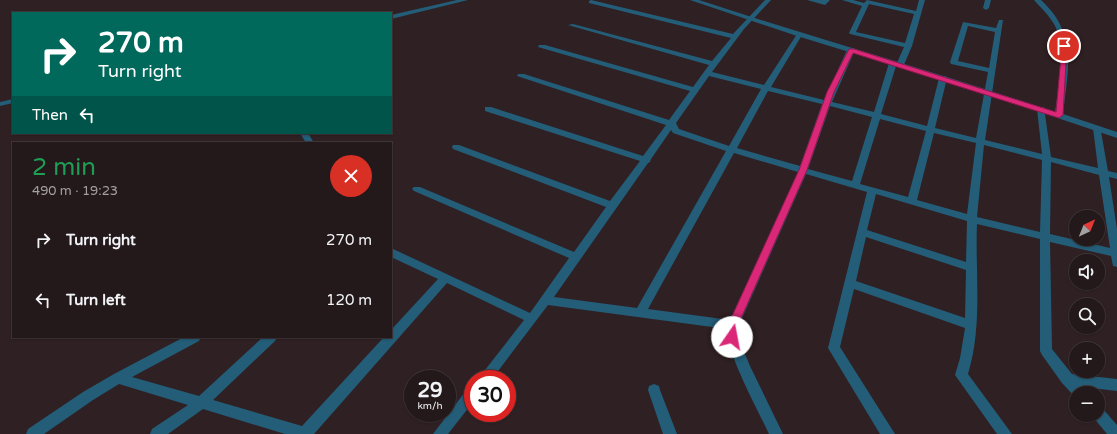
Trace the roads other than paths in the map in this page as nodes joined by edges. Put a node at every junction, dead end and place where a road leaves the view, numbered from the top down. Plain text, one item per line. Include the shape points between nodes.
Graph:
1 (465, 0) edge
2 (693, 0) edge
3 (768, 0) edge
4 (810, 0) edge
5 (827, 0) edge
6 (846, 0) edge
7 (922, 0) edge
8 (988, 0) edge
9 (1037, 0) edge
10 (591, 2) dead end
11 (866, 5) junction
12 (986, 8) dead end
13 (918, 13) junction
14 (392, 17) edge
15 (750, 19) junction
16 (571, 25) dead end
17 (799, 35) junction
18 (736, 37) junction
19 (908, 46) junction
20 (542, 47) dead end
21 (851, 50) junction
22 (714, 64) junction
23 (896, 64) junction
24 (991, 71) junction
25 (707, 73) junction
26 (521, 76) dead end
27 (942, 78) junction
28 (766, 88) junction
29 (696, 90) junction
30 (989, 92) junction
31 (12, 101) edge
32 (827, 103) junction
33 (0, 104) edge
34 (488, 109) dead end
35 (1041, 109) junction
36 (1059, 115) junction
37 (876, 116) junction
38 (672, 124) junction
39 (1096, 128) junction
40 (929, 129) junction
41 (1117, 135) edge
42 (981, 142) junction
43 (456, 147) dead end
44 (732, 150) junction
45 (1047, 159) junction
46 (647, 160) junction
47 (803, 170) junction
48 (1102, 173) junction
49 (1117, 176) edge
50 (855, 185) junction
51 (417, 189) dead end
52 (872, 190) junction
53 (912, 202) junction
54 (613, 206) junction
55 (972, 219) junction
56 (862, 232) junction
57 (1045, 237) junction
58 (392, 252) edge
59 (576, 257) junction
60 (1116, 257) edge
61 (971, 268) junction
62 (445, 278) junction
63 (850, 283) junction
64 (545, 300) junction
65 (640, 313) junction
66 (532, 319) junction
67 (971, 324) junction
68 (733, 325) junction
69 (392, 337) edge
70 (193, 338) edge
71 (270, 338) edge
72 (391, 338) edge
73 (491, 370) edge
74 (118, 378) junction
75 (1067, 379) junction
76 (1117, 385) edge
77 (1074, 386) edge
78 (654, 390) dead end
79 (201, 403) junction
80 (464, 403) edge
81 (1105, 421) edge
82 (34, 434) edge
83 (157, 434) edge
84 (305, 434) edge
85 (440, 434) edge
86 (670, 434) edge
87 (776, 434) edge
88 (888, 434) edge
89 (1004, 434) edge
90 (1116, 434) edge

1 - 14 street
2 - 15 street
3 - 15 street
4 - 5 street via 825,3
6 - 11 street
7 - 13 street
8 - 12 street
9 - 36 street via 1055,21 1063,40
10 - 18 street
11 - 13 street via 867,2
11 - 19 street via 852,33
13 - 19 street
15 - 17 street
15 - 18 street
16 - 22 street
17 - 21 street
17 - 28 street
18 - 22 street
19 - 23 street
20 - 29 street
21 - 23 street
21 - 32 street
22 - 25 street
23 - 27 street
23 - 37 street
24 - 24 street via 1000,26 965,22 954,62
24 - 30 street
25 - 28 street
25 - 29 street
26 - 38 street
27 - 30 street
27 - 40 street
28 - 32 street
28 - 44 street
29 - 38 street
30 - 35 street
30 - 42 street
31 - 33 street
32 - 37 street
32 - 47 street
34 - 46 street
35 - 36 street
35 - 45 street
36 - 39 street
37 - 40 street
37 - 50 street
38 - 44 street via 676,131
38 - 46 street
39 - 41 street
39 - 48 street
40 - 42 street
40 - 53 street
42 - 45 street
42 - 55 street
43 - 54 street
44 - 47 street
44 - 65 street
45 - 48 street
45 - 57 street
46 - 54 street
47 - 50 street
47 - 68 street
48 - 49 street
48 - 60 street
50 - 52 street
51 - 59 street
52 - 53 street
52 - 56 street
53 - 55 street
54 - 59 street
55 - 57 street
55 - 61 street
56 - 61 street
56 - 63 street
57 - 60 street
57 - 75 street via 1046,351
58 - 62 street
59 - 64 street
61 - 67 street
62 - 66 street
62 - 69 street
63 - 67 street
63 - 88 street via 834,348
64 - 65 street
64 - 66 street
65 - 68 street
66 - 73 street
67 - 89 street via 966,363 961,375
68 - 87 street via 732,337
70 - 74 street
71 - 79 street
72 - 84 street
74 - 79 street
74 - 82 street
75 - 76 street
75 - 77 street
78 - 86 street
79 - 83 street
79 - 84 street
80 - 85 street
81 - 90 street

